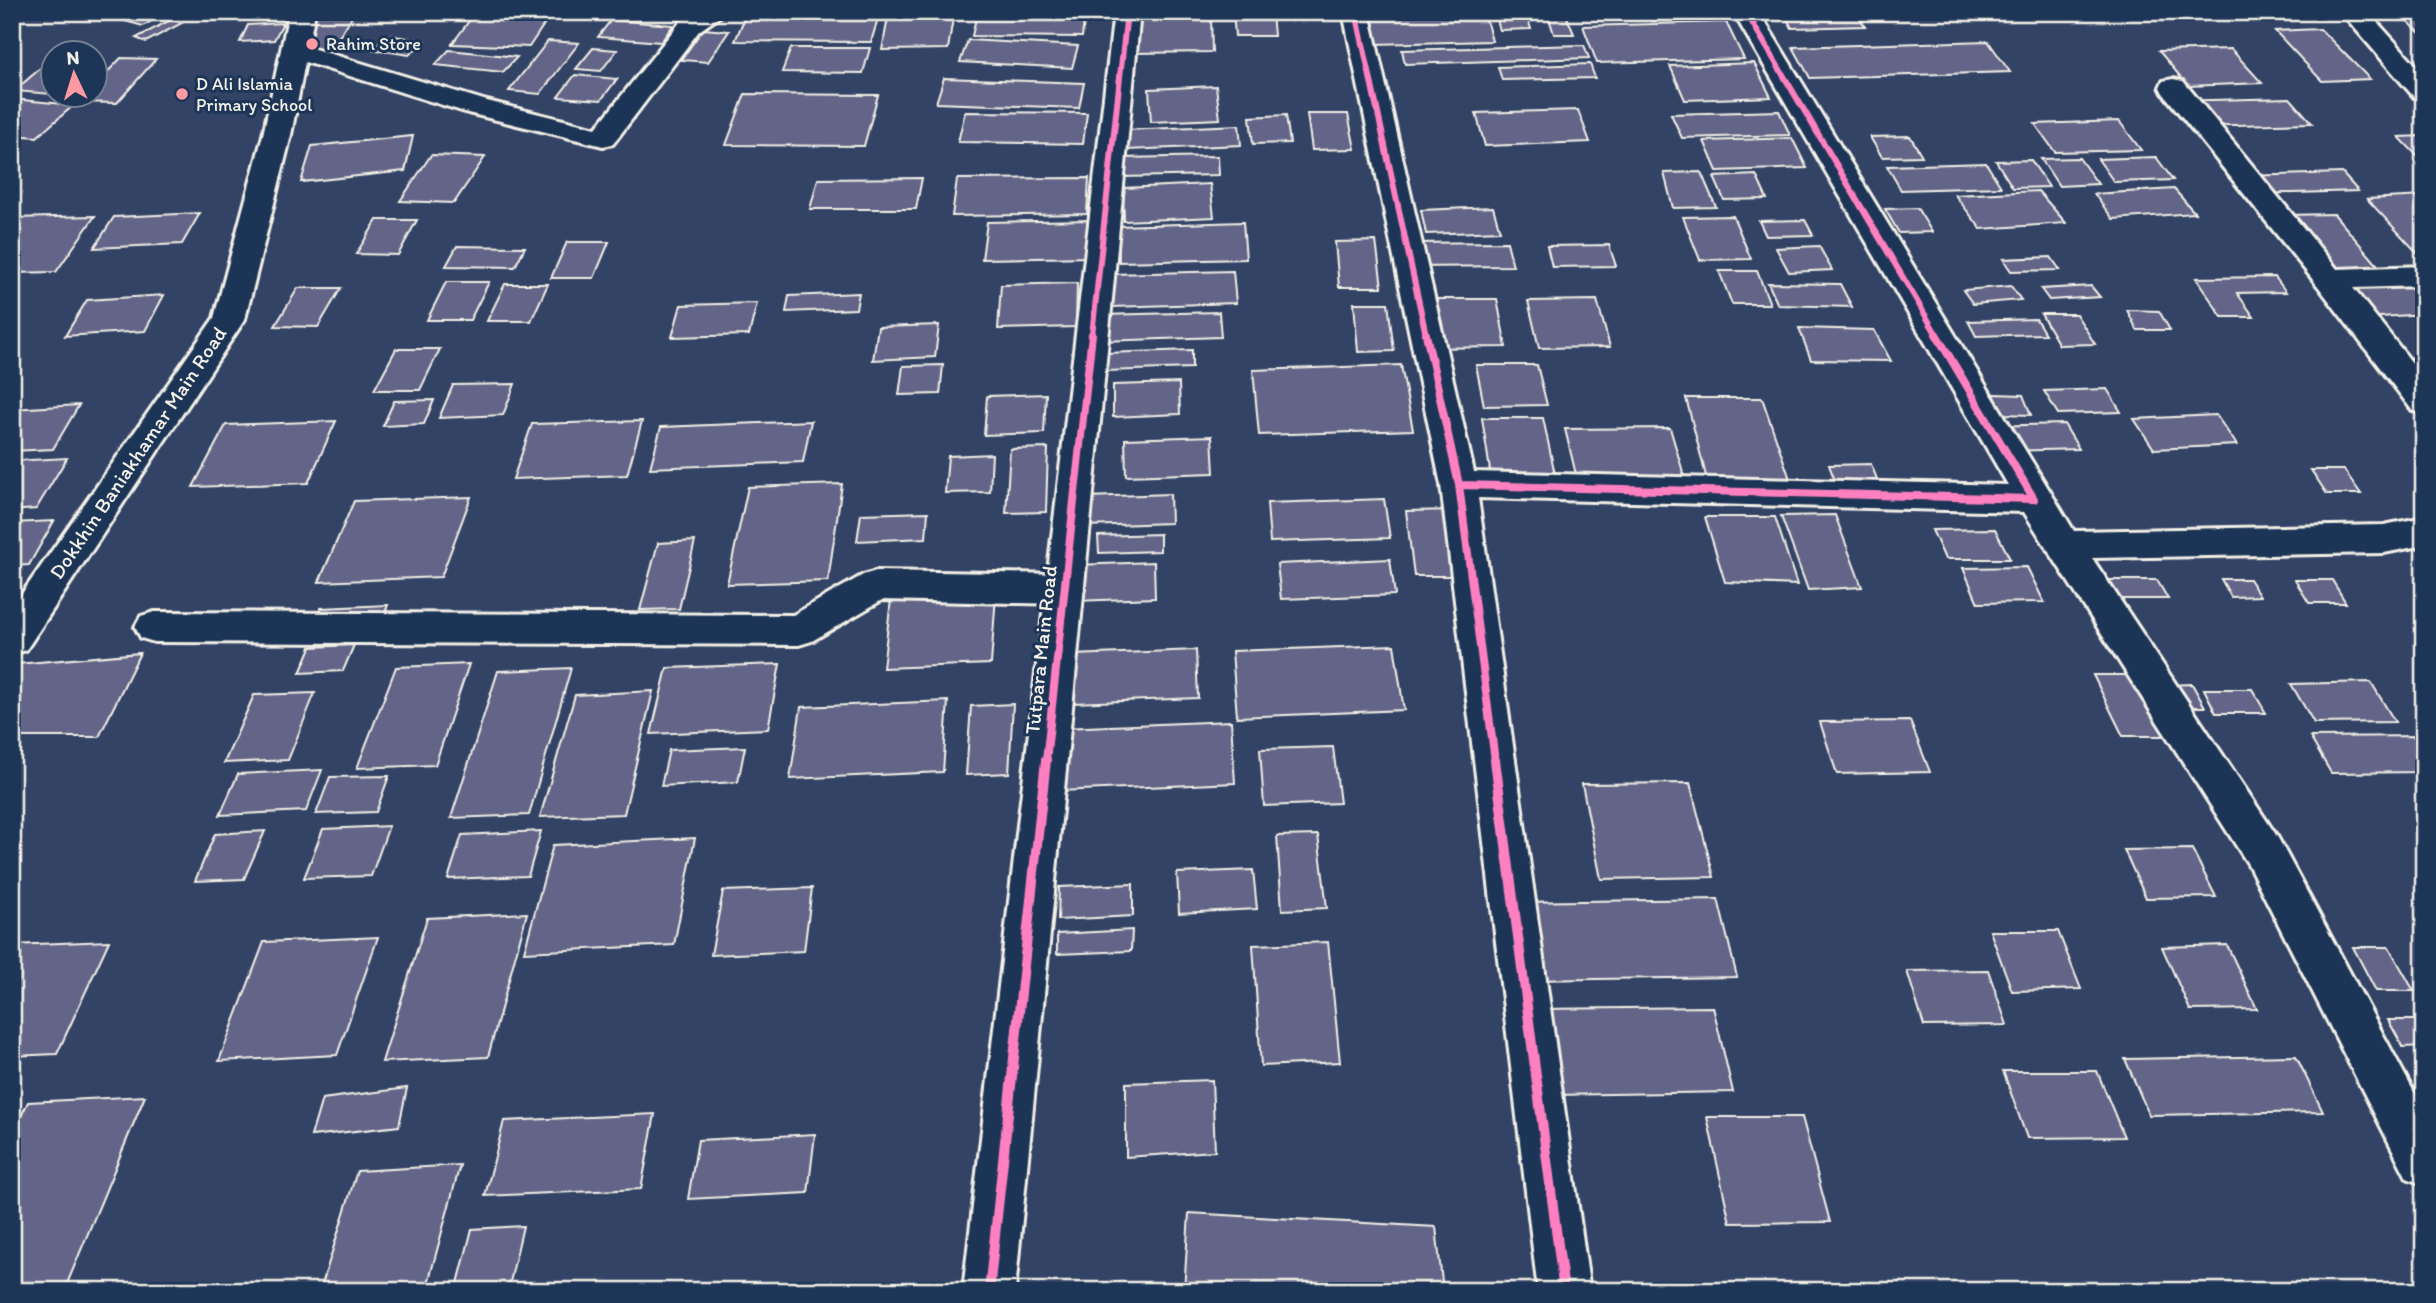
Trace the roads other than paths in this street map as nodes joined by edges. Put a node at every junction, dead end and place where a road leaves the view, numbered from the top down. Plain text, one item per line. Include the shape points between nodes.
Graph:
1 (302, 12) edge
2 (713, 12) edge
3 (1127, 12) edge
4 (1356, 12) edge
5 (1746, 12) edge
6 (2354, 12) edge
7 (295, 52) junction
8 (2173, 87) dead end
9 (2424, 91) edge
10 (2424, 276) edge
11 (2329, 279) junction
12 (2424, 402) edge
13 (1460, 485) junction
14 (2034, 499) junction
15 (2424, 531) edge
16 (2065, 545) junction
17 (1065, 589) junction
18 (154, 626) dead end
19 (12, 639) edge
20 (2424, 1161) edge
21 (989, 1291) edge
22 (1564, 1291) edge

1 - 7 street, Dokkhin Baniakhamar Main Road
2 - 7 street via 690,26 603,138 478,107
3 - 17 street, Tutpara Main Road
4 - 13 street
5 - 14 street
6 - 9 street
7 - 19 street, Dokkhin Baniakhamar Main Road via 229,319
8 - 11 street
10 - 11 street
11 - 12 street
13 - 14 street
13 - 22 street
14 - 16 street
15 - 16 street via 2384,539
16 - 20 street via 2263,851
17 - 18 street via 876,585 799,630
17 - 21 street, Tutpara Main Road

